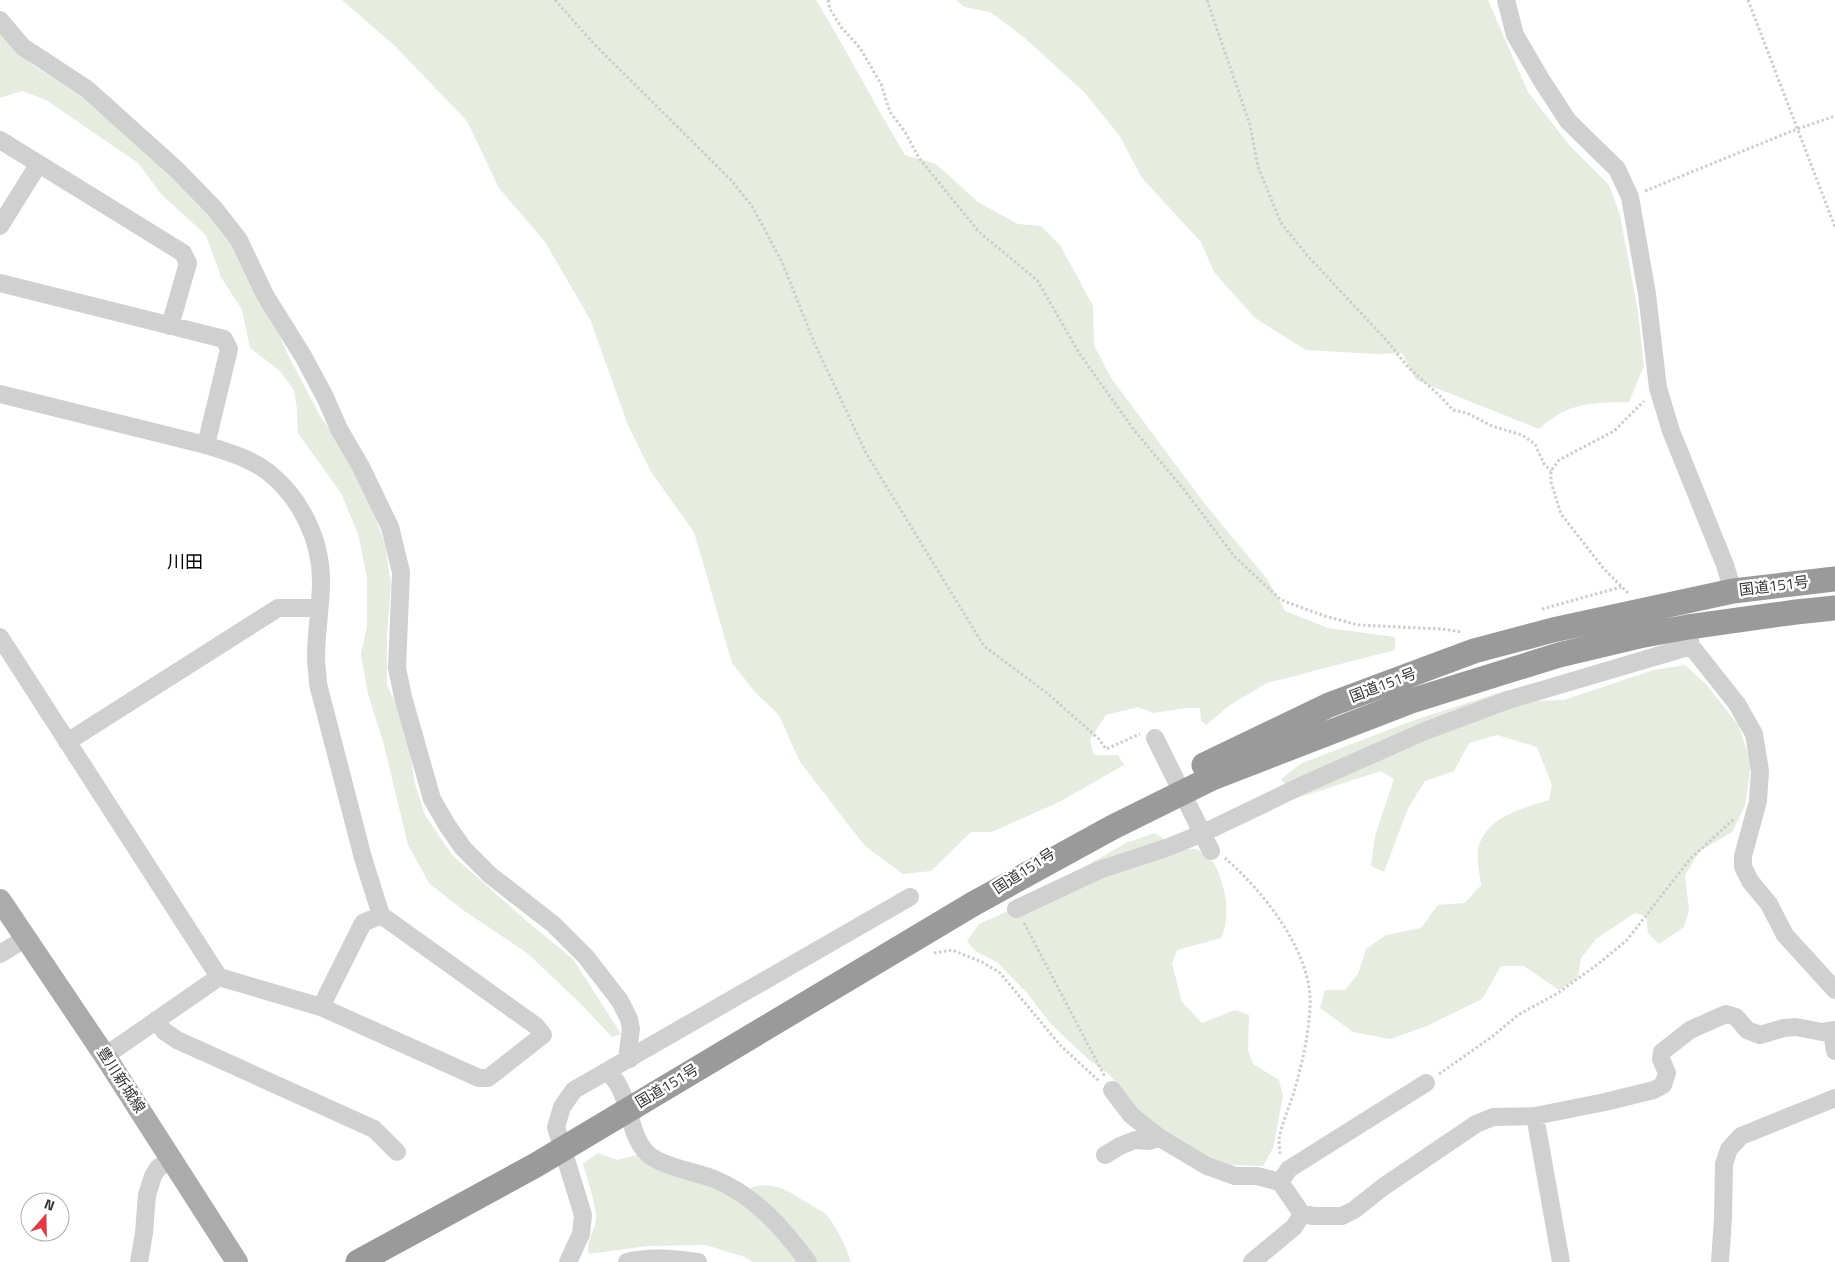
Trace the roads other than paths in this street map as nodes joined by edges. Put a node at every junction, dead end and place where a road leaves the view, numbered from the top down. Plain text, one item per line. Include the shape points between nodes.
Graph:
1 (1506, 0) edge
2 (0, 20) edge
3 (0, 140) edge
4 (38, 165) junction
5 (0, 226) edge
6 (0, 283) edge
7 (170, 326) junction
8 (0, 394) edge
9 (206, 445) junction
10 (1835, 579) edge
11 (1733, 591) junction
12 (319, 608) junction
13 (1835, 608) edge
14 (0, 637) edge
15 (1690, 637) junction
16 (1155, 738) road end
17 (67, 742) junction
18 (1199, 830) junction
19 (1211, 851) road end
20 (910, 897) dead end
21 (0, 900) edge
22 (973, 904) junction
23 (1016, 909) road end
24 (381, 915) junction
25 (26, 938) junction
26 (0, 954) edge
27 (219, 977) junction
28 (1835, 990) edge
29 (321, 1007) junction
30 (156, 1020) junction
31 (1833, 1031) edge
32 (1835, 1051) edge
33 (105, 1056) junction
34 (630, 1059) junction
35 (607, 1071) junction
36 (1426, 1083) road end
37 (1112, 1090) road end
38 (1835, 1098) edge
39 (1535, 1116) junction
40 (1160, 1138) junction
41 (397, 1152) dead end
42 (1105, 1155) dead end
43 (171, 1159) junction
44 (1275, 1180) junction
45 (1302, 1214) junction
46 (138, 1262) edge
47 (237, 1262) edge
48 (358, 1262) edge
49 (568, 1262) edge
50 (627, 1262) edge
51 (698, 1262) edge
52 (808, 1262) edge
53 (1252, 1262) edge
54 (1561, 1262) edge
55 (1720, 1262) edge

1 - 11 street via 1515,35 1542,81 1568,121 1617,169 1630,197 1647,294 1658,388
2 - 34 street via 23,47 86,89 177,170 214,208 239,240 265,295 325,397 390,527 401,572 397,668 432,798 463,848 490,875 553,924 580,950 620,1001 631,1029
3 - 4 street
4 - 5 street
4 - 7 street via 183,254 188,263
6 - 7 street
7 - 9 street via 224,339 229,349
8 - 9 street
9 - 12 street via 236,454 267,471 287,491 309,523 318,548
10 - 11 highway, 国道151号
11 - 22 highway, 国道151号 via 1553,630 1474,651 1329,705 1207,764 1108,817
12 - 17 street via 278,608
12 - 24 street via 318,684
13 - 15 highway, 国道151号 via 1796,612
14 - 17 street
15 - 18 street via 1425,731
15 - 22 highway, 国道151号 via 1639,636 1550,658 1411,700 1212,778 1113,827
15 - 28 street via 1754,734 1760,771 1758,801 1742,856 1743,867 1769,904 1785,935
16 - 18 street
17 - 27 street
18 - 19 street
18 - 23 street via 1166,848 1099,870
20 - 34 street
21 - 25 main road, 豊川新城線
22 - 48 highway, 国道151号 via 536,1165
24 - 29 street via 363,923
24 - 29 street via 536,1026 543,1035 488,1078 479,1078
25 - 26 street
25 - 33 main road, 豊川新城線
27 - 29 street
27 - 30 street
30 - 33 street
30 - 41 street via 177,1040 374,1129
31 - 32 street
31 - 39 street via 1790,1027 1760,1035 1747,1030 1736,1017 1726,1014 1690,1030 1662,1052 1661,1059 1667,1074 1664,1085 1605,1102
33 - 43 main road, 豊川新城線
34 - 35 street
35 - 49 street via 574,1090 562,1107 556,1127 583,1215 581,1234
35 - 52 street via 618,1084 640,1144 648,1155 740,1191 790,1237
36 - 44 street
37 - 40 street via 1131,1115
38 - 55 street via 1741,1136 1729,1149 1724,1164
39 - 45 street via 1494,1117 1476,1124 1342,1216
39 - 54 street
40 - 42 street via 1135,1140
40 - 44 street via 1207,1166 1236,1176
43 - 46 street via 153,1176 147,1195
43 - 47 main road, 豊川新城線
44 - 45 street
45 - 53 street via 1294,1226
50 - 51 street via 642,1258

